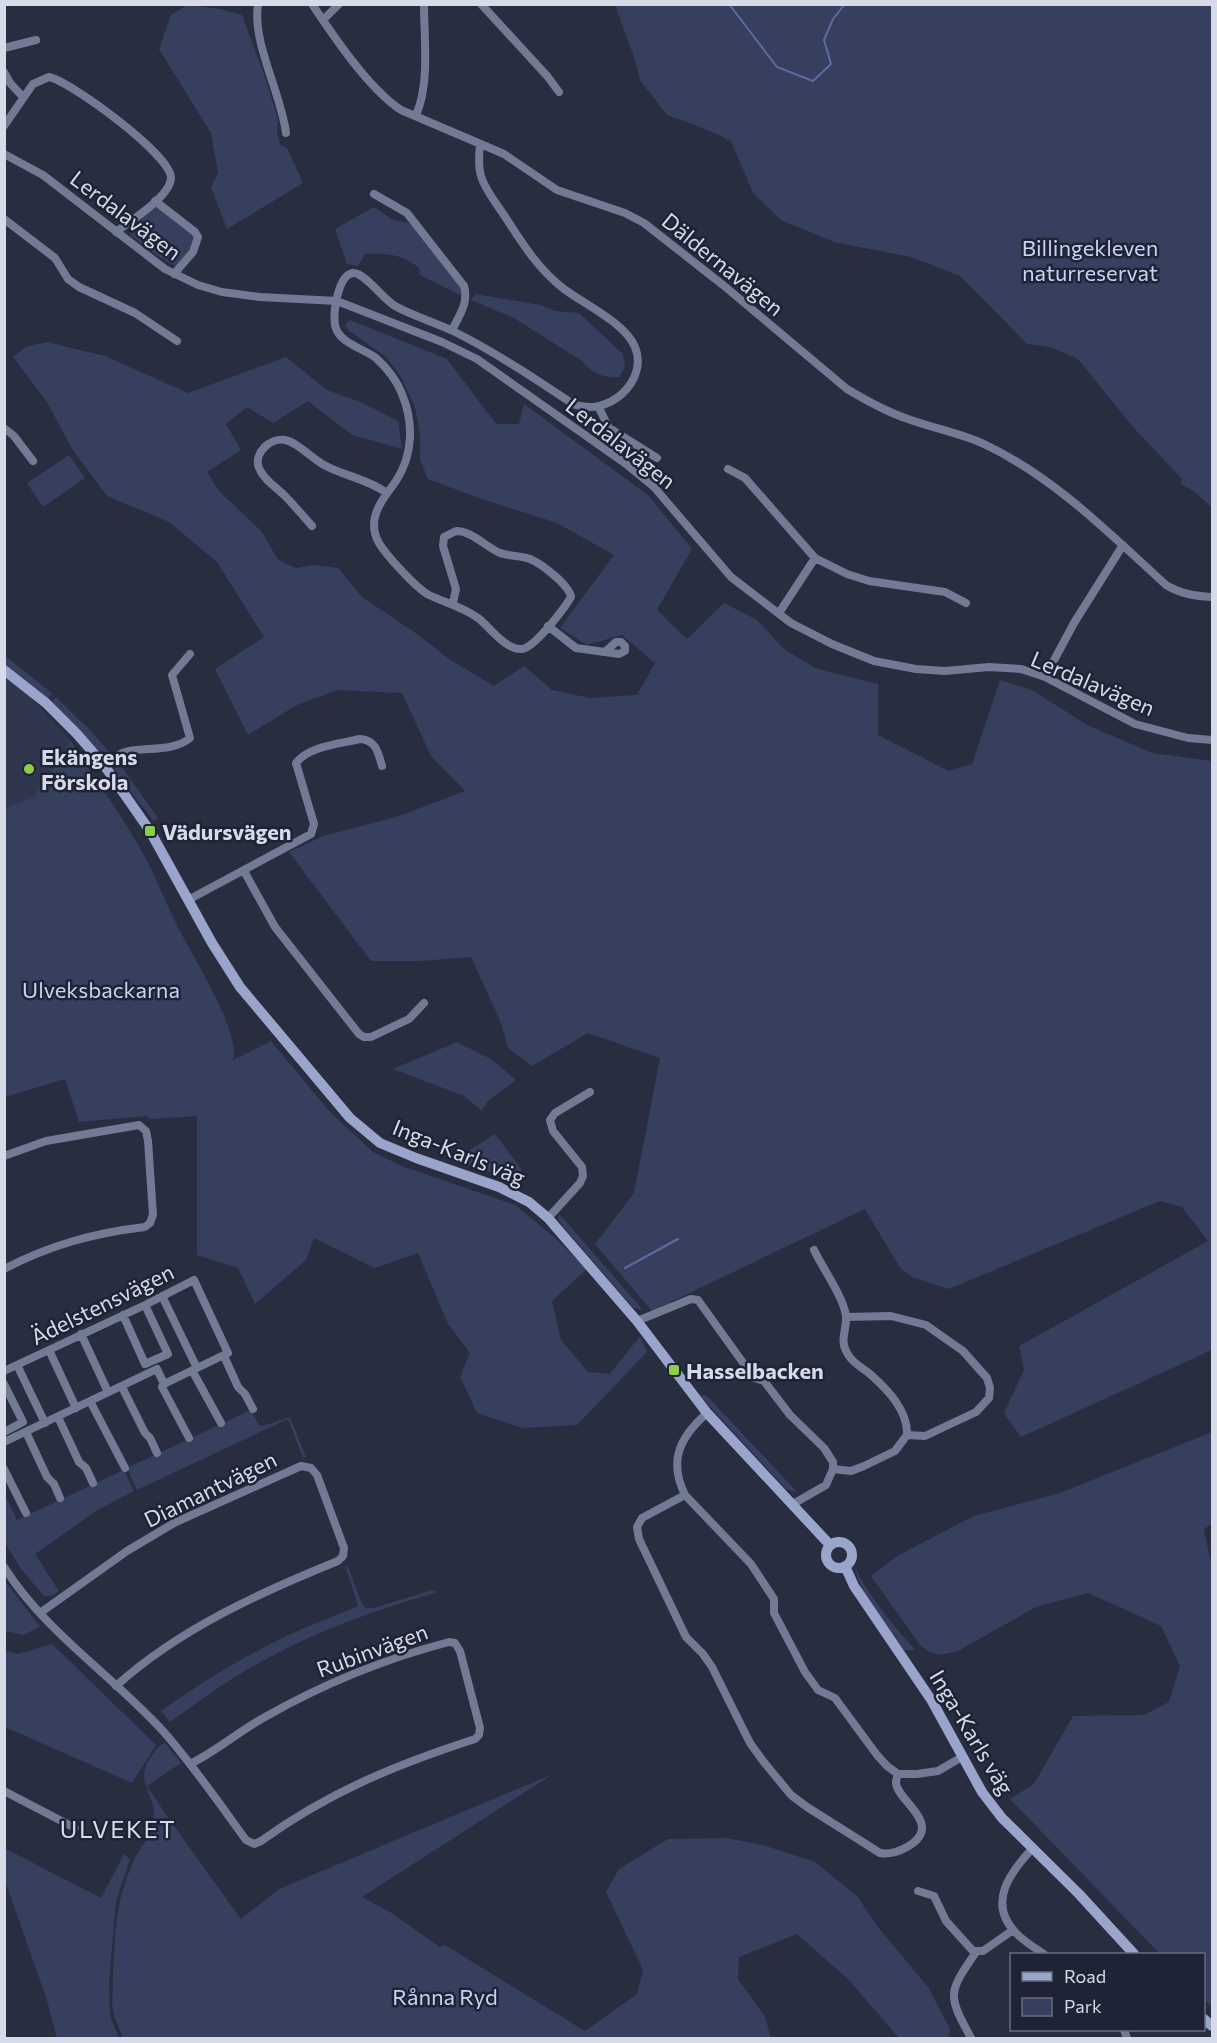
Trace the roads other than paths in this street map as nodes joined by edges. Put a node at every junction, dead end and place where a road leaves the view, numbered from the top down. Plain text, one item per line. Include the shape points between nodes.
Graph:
1 (258, 4) edge
2 (312, 4) edge
3 (339, 4) edge
4 (424, 4) edge
5 (481, 4) edge
6 (323, 20) junction
7 (36, 40) dead end
8 (4, 48) edge
9 (4, 72) edge
10 (559, 92) dead end
11 (23, 97) junction
12 (416, 115) junction
13 (4, 126) edge
14 (286, 133) dead end
15 (480, 144) junction
16 (4, 154) edge
17 (374, 194) dead end
18 (155, 201) junction
19 (4, 219) edge
20 (116, 232) junction
21 (174, 274) junction
22 (337, 301) junction
23 (452, 330) junction
24 (177, 341) dead end
25 (599, 408) junction
26 (4, 428) edge
27 (657, 458) dead end
28 (33, 461) dead end
29 (728, 469) dead end
30 (387, 493) junction
31 (312, 526) dead end
32 (1123, 545) junction
33 (814, 558) junction
34 (1212, 597) edge
35 (453, 603) junction
36 (966, 603) dead end
37 (779, 613) junction
38 (548, 626) junction
39 (606, 651) dead end
40 (190, 654) dead end
41 (4, 670) edge
42 (1045, 677) junction
43 (1212, 740) edge
44 (104, 765) junction
45 (382, 766) dead end
46 (244, 871) junction
47 (188, 900) junction
48 (424, 1004) dead end
49 (590, 1092) dead end
50 (4, 1156) edge
51 (548, 1218) junction
52 (814, 1250) dead end
53 (4, 1269) edge
54 (162, 1296) junction
55 (145, 1305) junction
56 (123, 1316) junction
57 (846, 1317) junction
58 (638, 1321) junction
59 (81, 1334) junction
60 (49, 1350) junction
61 (224, 1356) junction
62 (154, 1360) junction
63 (17, 1365) junction
64 (158, 1369) junction
65 (195, 1370) junction
66 (4, 1371) edge
67 (4, 1384) edge
68 (164, 1384) junction
69 (122, 1387) junction
70 (108, 1392) junction
71 (90, 1401) junction
72 (76, 1408) junction
73 (253, 1409) dead end
74 (707, 1413) junction
75 (58, 1417) junction
76 (45, 1423) junction
77 (220, 1423) dead end
78 (8, 1430) edge
79 (26, 1432) junction
80 (907, 1435) junction
81 (16, 1436) junction
82 (189, 1438) dead end
83 (4, 1442) edge
84 (157, 1453) dead end
85 (125, 1468) dead end
86 (4, 1469) edge
87 (833, 1469) junction
88 (93, 1483) dead end
89 (685, 1495) junction
90 (60, 1498) dead end
91 (793, 1504) junction
92 (26, 1514) dead end
93 (830, 1545) junction
94 (845, 1566) junction
95 (4, 1567) edge
96 (40, 1613) junction
97 (116, 1686) junction
98 (962, 1757) junction
99 (190, 1764) junction
100 (898, 1774) junction
101 (4, 1791) edge
102 (75, 1828) dead end
103 (1033, 1848) junction
104 (918, 1891) dead end
105 (1013, 1930) junction
106 (976, 1952) junction
107 (1043, 1953) edge
108 (1133, 1953) edge
109 (971, 2038) edge

1 - 14 street via 260,40
2 - 6 street, Däldernavägen
3 - 6 street
4 - 12 street via 423,87
5 - 10 street
6 - 12 street, Däldernavägen via 379,92 401,110
7 - 8 street
9 - 11 street
11 - 13 street
11 - 18 street via 33,84 49,77 94,102 170,169 170,183
12 - 15 street, Däldernavägen
15 - 25 street via 480,167 487,190 535,262 558,285 618,326 635,346 637,369 631,382 623,393
15 - 32 street, Däldernavägen via 504,154 557,190 644,223 847,389 909,420 964,435 1012,458 1061,492
16 - 20 street, Lerdalavägen via 43,175
17 - 23 street via 406,213 464,286 465,303
18 - 20 street
18 - 21 street via 198,237 193,252
19 - 24 street via 55,258 68,279 79,287 135,313
20 - 21 street, Lerdalavägen
21 - 22 street, Lerdalavägen via 222,292
22 - 23 street via 345,276 361,274 393,305
22 - 30 street via 337,331 385,368 406,406 409,448
22 - 37 street, Lerdalavägen via 442,342 514,384 654,488 731,577
23 - 25 street via 573,404
25 - 27 street via 609,428
26 - 28 street
29 - 33 street via 745,478
30 - 31 street via 323,465 292,442 270,443 258,458 260,471
30 - 35 street via 374,525 379,543 418,586
32 - 34 street, Däldernavägen via 1177,592
32 - 42 street
33 - 36 street via 868,581 945,592
33 - 37 street
35 - 38 street via 516,648 532,644
35 - 38 street via 456,589 444,537 461,531 500,553 528,558 570,591 571,597
37 - 42 street, Lerdalavägen via 832,644 874,661 945,671 1021,669
38 - 39 street via 576,648
40 - 44 street via 172,675 190,738 161,748 128,751
41 - 44 street, Inga-Karls väg via 46,703
42 - 43 street, Lerdalavägen via 1135,724
44 - 47 street, Inga-Karls väg via 139,813
45 - 46 street via 372,742 360,738 302,756 296,763 297,771 313,830
46 - 47 street
46 - 48 street via 275,927 359,1034 371,1037 409,1019
47 - 51 street, Inga-Karls väg via 240,987 350,1118 380,1143 499,1186 529,1202
49 - 51 street via 550,1120 553,1131 582,1167 583,1176
50 - 53 street via 46,1141 139,1125 146,1131 148,1141 153,1215 145,1227 113,1230 63,1243
51 - 58 street, Inga-Karls väg
52 - 57 street
54 - 55 street, Ädelstensvägen
54 - 61 street, Ädelstensvägen via 194,1280 228,1353
54 - 65 street
55 - 56 street, Ädelstensvägen
55 - 62 street via 168,1354
56 - 59 street, Ädelstensvägen
56 - 62 street via 145,1364
57 - 80 street via 844,1346 852,1360 900,1408
57 - 80 street via 891,1316 926,1325 963,1351 987,1378 988,1398 976,1412 925,1436
58 - 74 street, Inga-Karls väg
58 - 87 street via 691,1299 698,1300 754,1378 764,1381 790,1415 824,1448 833,1461
59 - 60 street, Ädelstensvägen
59 - 70 street
60 - 63 street, Ädelstensvägen
60 - 72 street
61 - 65 street
61 - 73 street
62 - 64 street
63 - 66 street, Ädelstensvägen
63 - 76 street
64 - 68 street
64 - 69 street
65 - 68 street
65 - 77 street
67 - 78 street via 23,1422
68 - 82 street via 162,1387
69 - 70 street
69 - 84 street
70 - 71 street
71 - 72 street
71 - 85 street
72 - 75 street
74 - 89 street via 680,1446 676,1466
74 - 91 street, Inga-Karls väg
75 - 76 street
75 - 88 street
76 - 79 street
78 - 81 street
79 - 81 street
79 - 90 street
80 - 87 street via 895,1451 859,1469
81 - 83 street
86 - 92 street
87 - 91 street via 826,1485
89 - 100 street via 763,1581 774,1599 774,1613 818,1690 835,1698 877,1755
89 - 100 street via 642,1518 637,1527 639,1539 686,1637 704,1654 763,1761 791,1795 807,1807 887,1854 910,1845 921,1828 920,1818 896,1784
91 - 93 street, Inga-Karls väg
93 - 94 street via 826,1550 828,1563
93 - 94 street via 848,1545 851,1560
94 - 98 street, Inga-Karls väg via 854,1586 932,1701
95 - 96 street
96 - 97 street
96 - 97 street, Diamantvägen via 174,1523 301,1466 311,1468 344,1548 343,1556 222,1614 171,1645
97 - 99 street via 163,1731
98 - 100 street via 938,1771
98 - 103 street, Inga-Karls väg via 1002,1818
99 - 99 street, Rubinvägen via 246,1840 254,1844 351,1786 395,1766 475,1739 480,1728 460,1651 455,1643 449,1642 384,1661 333,1682 262,1718
101 - 102 street
103 - 105 street via 1014,1868 1003,1892 1004,1911
103 - 108 street, Inga-Karls väg
104 - 106 street via 934,1896 946,1921
105 - 106 street
105 - 107 street
106 - 109 street via 953,1991 954,2005

